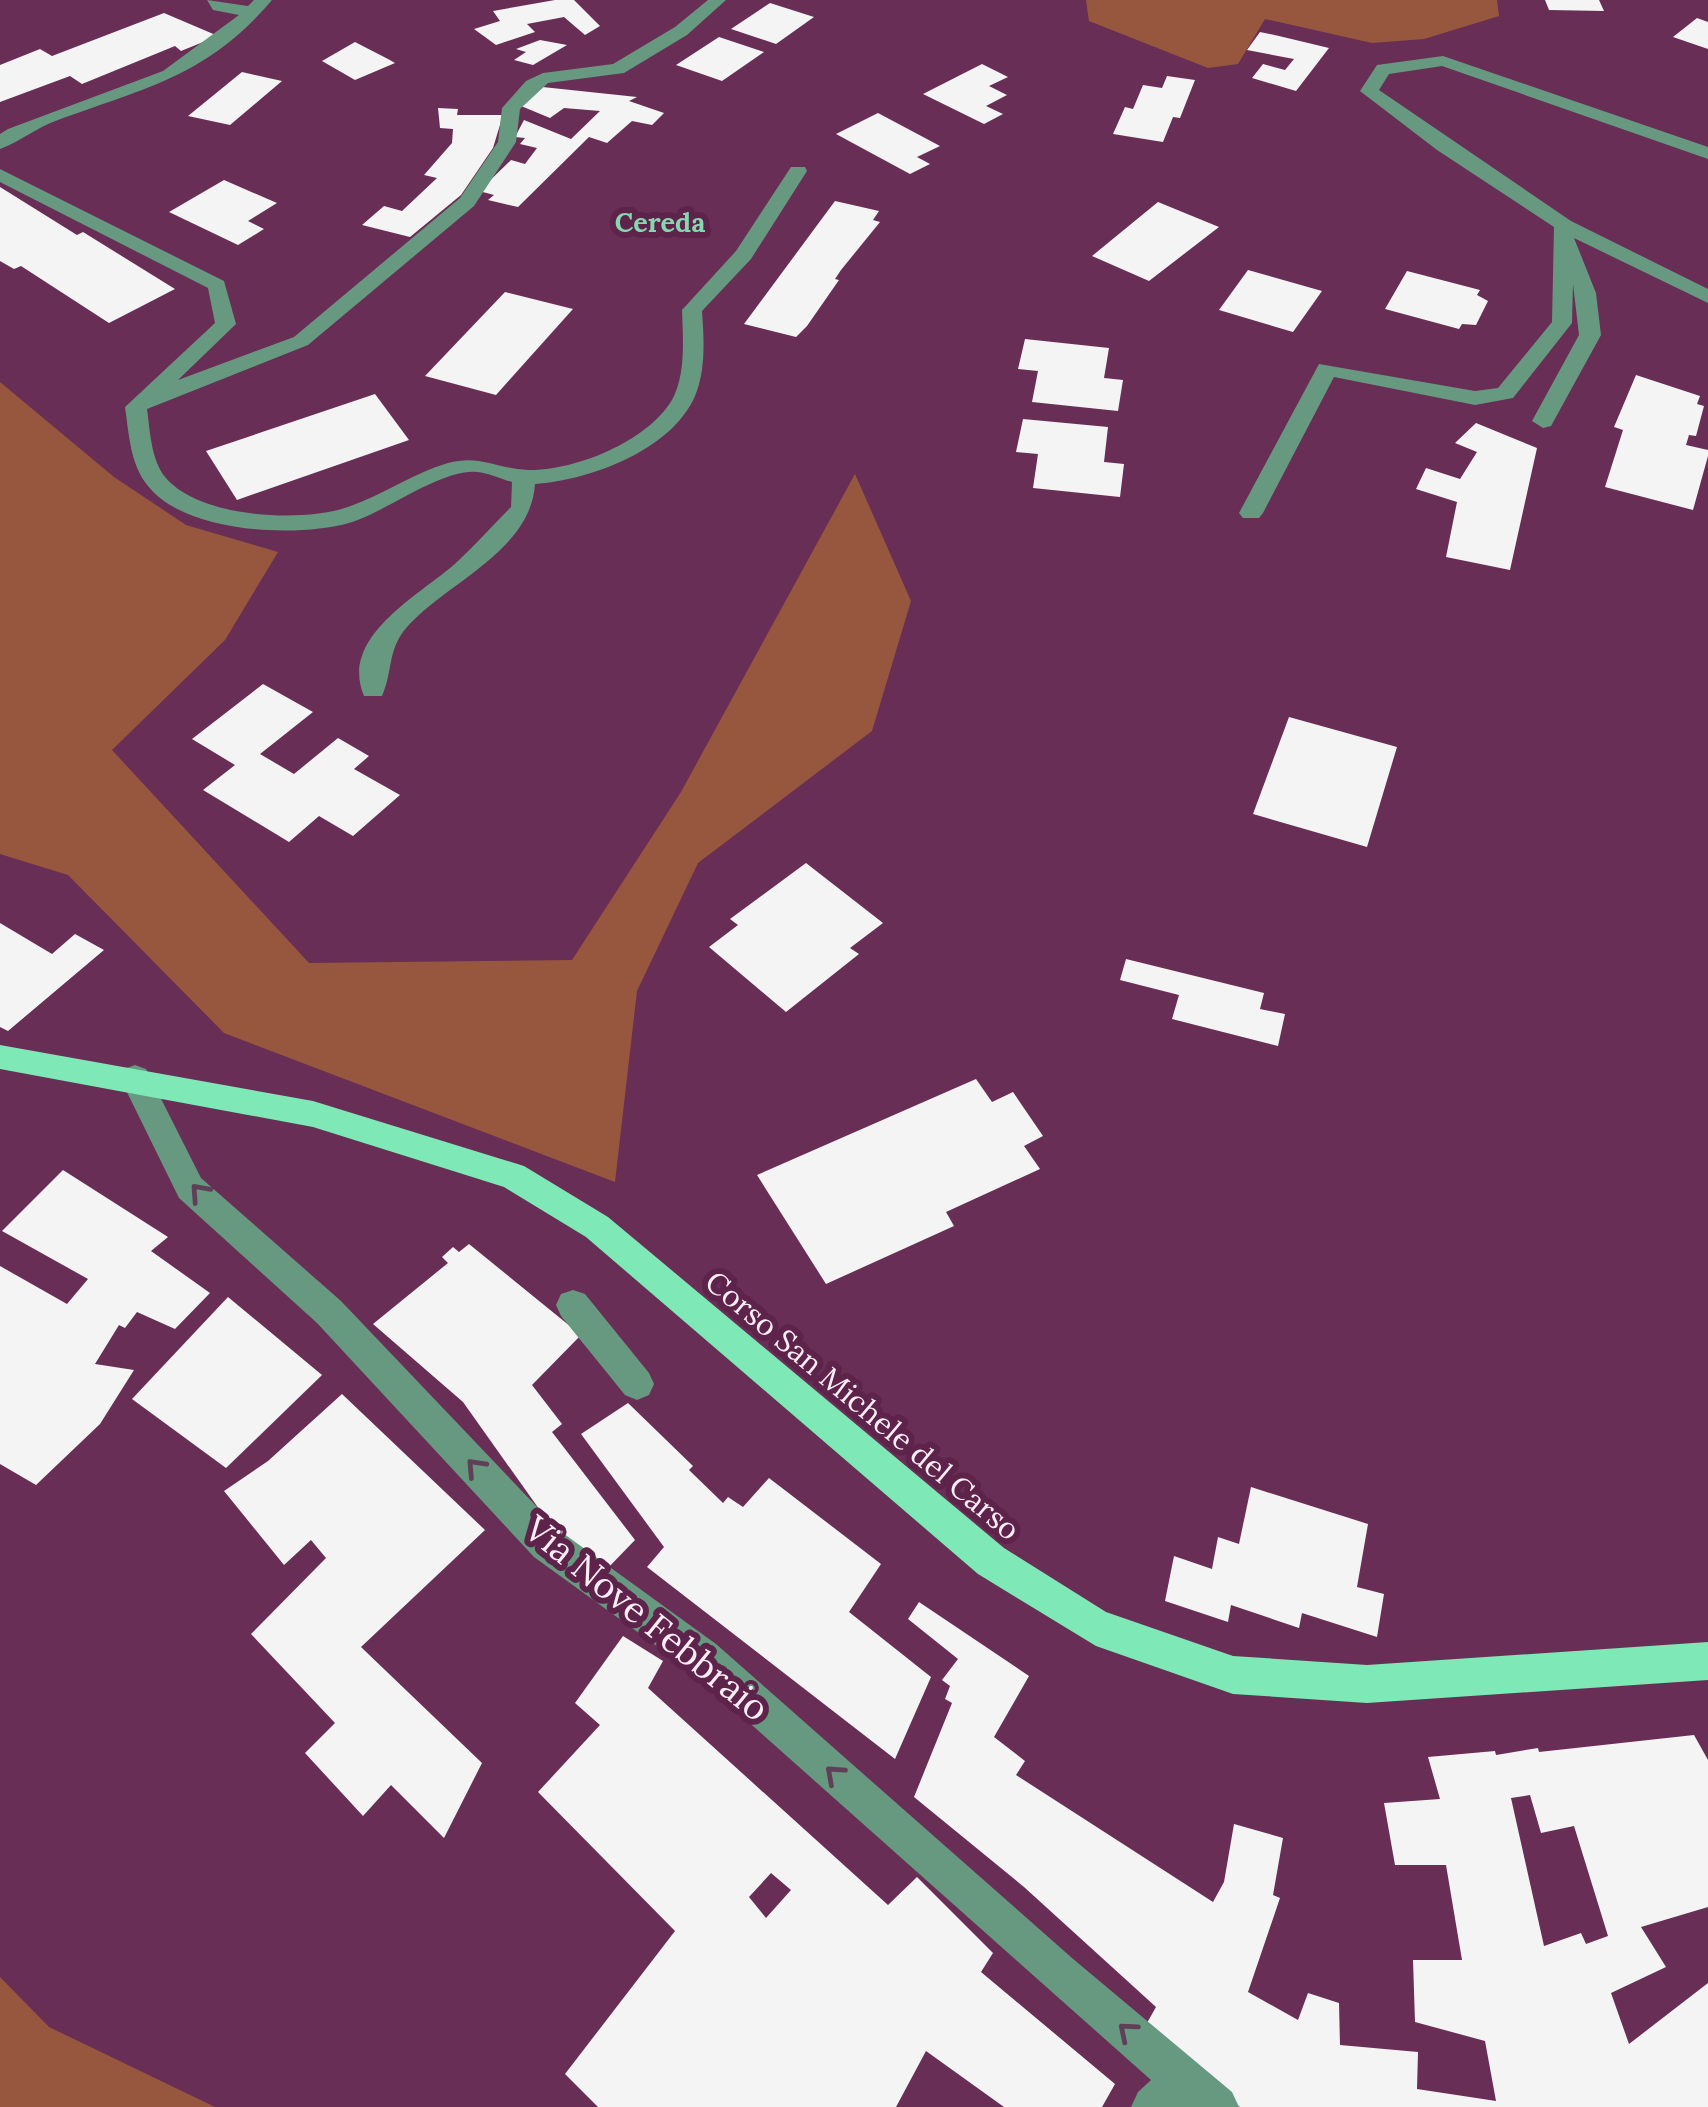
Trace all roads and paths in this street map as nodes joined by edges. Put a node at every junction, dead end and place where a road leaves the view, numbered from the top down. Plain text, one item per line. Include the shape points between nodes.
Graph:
1 (215, 0) edge
2 (718, 0) edge
3 (258, 6) edge
4 (0, 143) edge
5 (1708, 153) edge
6 (798, 171) dead end
7 (0, 175) edge
8 (1564, 225) junction
9 (1708, 297) edge
10 (148, 396) junction
11 (1544, 421) dead end
12 (524, 477) junction
13 (1252, 513) dead end
14 (373, 690) dead end
15 (0, 1057) edge
16 (135, 1078) junction
17 (573, 1305) dead end
18 (638, 1384) dead end
19 (1708, 1661) edge
20 (1185, 2098) edge

1 - 3 street
2 - 10 street via 618,69 543,78 511,108 507,142 467,202 302,341
3 - 4 street via 224,41 139,89 19,128
5 - 8 street via 1443,61 1383,69 1370,91
6 - 12 street via 744,255 692,310 682,400 646,436 579,470
7 - 10 street via 217,285 226,324
8 - 9 street
8 - 11 street via 1590,335
8 - 13 street via 1562,322 1505,393 1475,398 1327,369
10 - 12 street via 136,407 143,455 159,485 206,511 272,525 344,517 473,464
12 - 14 street via 522,509 399,620 376,653
15 - 16 main road, Corso San Michele del Carso
16 - 19 main road, Corso San Michele del Carso via 353,1124 467,1158 554,1198 991,1561 1051,1603 1130,1641 1233,1675 1320,1684
20 -> 16 street, Via Nove Febbraio via 1058,1973 703,1658 547,1544 329,1312 190,1188
17 - 18 street

